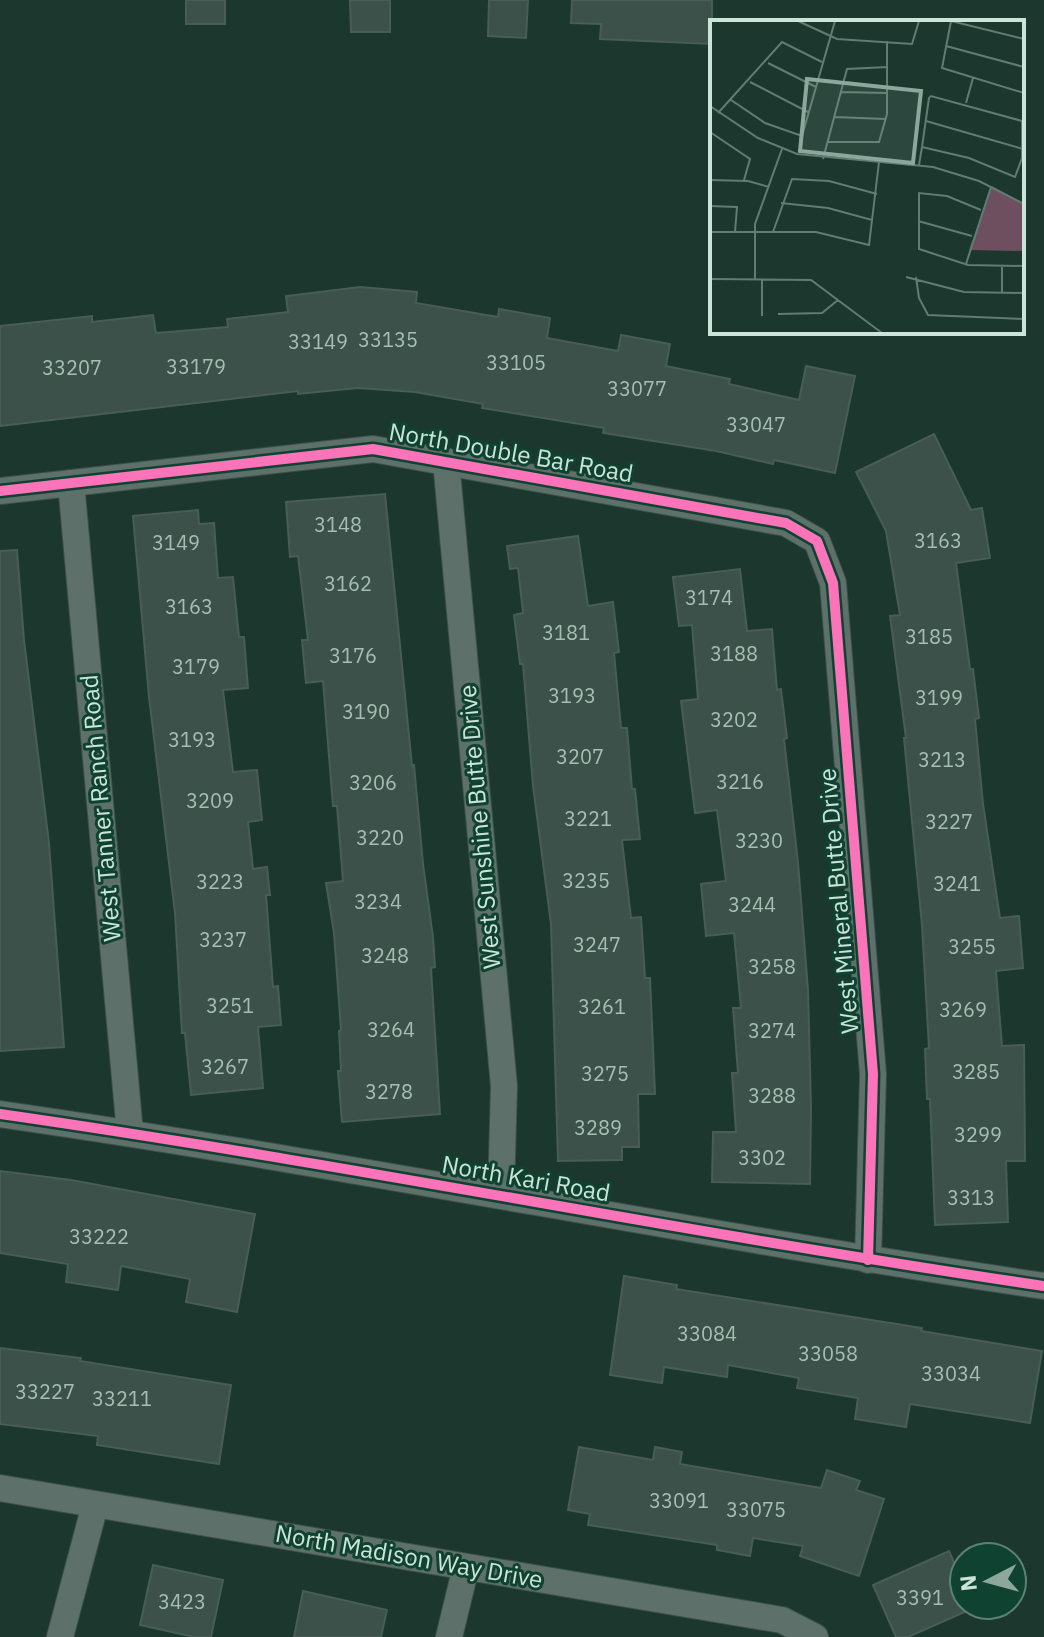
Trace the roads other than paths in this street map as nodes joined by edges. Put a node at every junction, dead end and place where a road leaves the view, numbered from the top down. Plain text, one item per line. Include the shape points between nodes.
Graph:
1 (446, 461) junction
2 (71, 483) junction
3 (0, 491) edge
4 (817, 541) joint
5 (0, 1114) edge
6 (130, 1133) junction
7 (501, 1194) junction
8 (868, 1260) junction
9 (1044, 1286) edge
10 (0, 1488) edge
11 (95, 1505) junction
12 (466, 1567) junction
13 (815, 1636) edge
14 (60, 1637) edge
15 (449, 1637) edge

1 - 2 street, North Double Bar Road via 373,449
1 - 4 street, North Double Bar Road via 786,523
1 - 7 street, West Sunshine Butte Drive via 504,1086
2 - 3 street, North Double Bar Road
2 - 6 street, West Tanner Ranch Road
4 - 8 street, West Mineral Butte Drive via 833,583 873,1074
5 - 6 street, North Kari Road
6 - 7 street, North Kari Road
7 - 8 street, North Kari Road
8 - 9 street, North Kari Road
10 - 11 street, North Madison Way Drive
11 - 12 street, North Madison Way Drive
11 - 14 street
12 - 13 street, North Madison Way Drive via 782,1620
12 - 15 street

